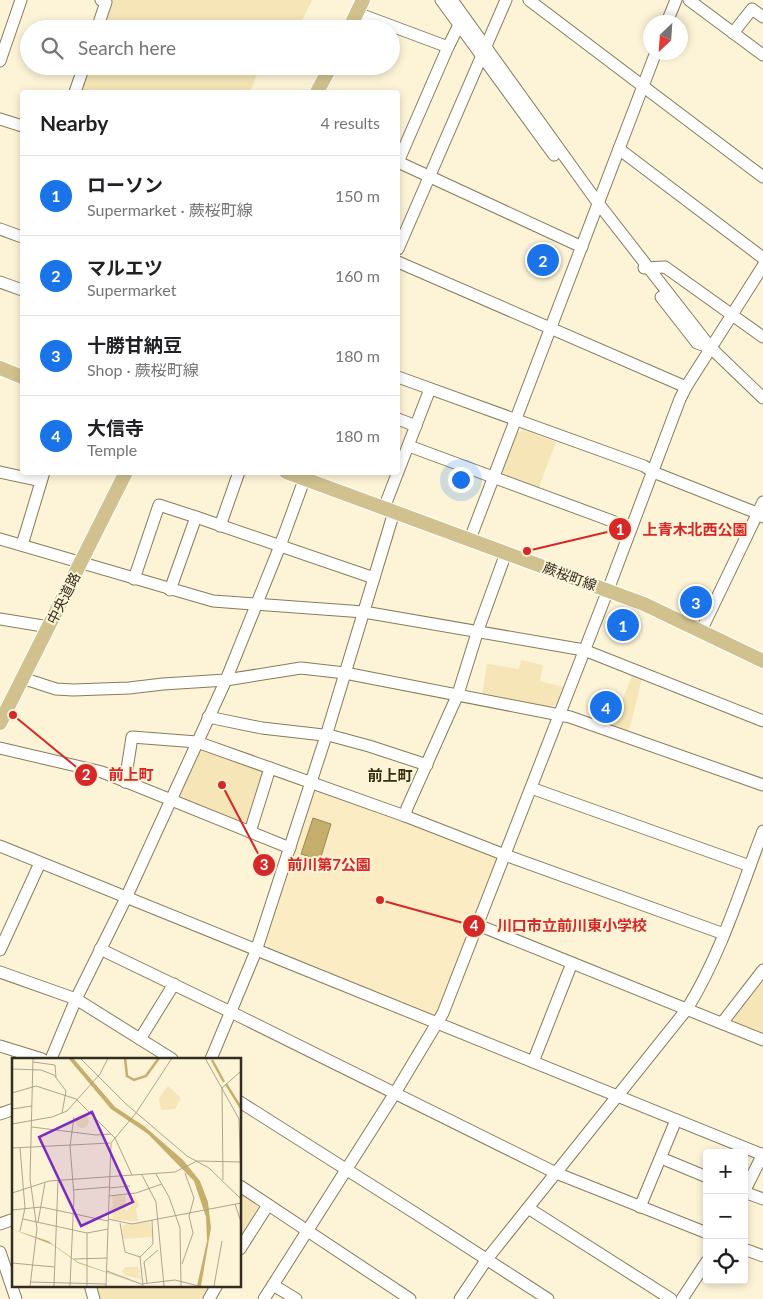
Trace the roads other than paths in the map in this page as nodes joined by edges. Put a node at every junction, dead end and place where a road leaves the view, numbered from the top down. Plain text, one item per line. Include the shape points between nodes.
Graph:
1 (21, 0) edge
2 (363, 0) edge
3 (440, 0) edge
4 (452, 0) edge
5 (506, 0) edge
6 (530, 0) edge
7 (676, 0) edge
8 (689, 0) edge
9 (105, 1) edge
10 (357, 13) junction
11 (670, 15) edge
12 (763, 17) edge
13 (100, 20) edge
14 (354, 20) edge
15 (376, 20) edge
16 (462, 22) junction
17 (400, 29) edge
18 (734, 33) junction
19 (448, 47) junction
20 (484, 52) junction
21 (763, 55) edge
22 (653, 60) edge
23 (0, 61) edge
24 (81, 75) edge
25 (326, 75) edge
26 (643, 86) junction
27 (75, 90) edge
28 (319, 90) edge
29 (0, 119) edge
30 (20, 125) edge
31 (619, 149) junction
32 (400, 157) edge
33 (400, 163) edge
34 (430, 177) junction
35 (763, 177) edge
36 (597, 208) junction
37 (0, 230) edge
38 (20, 236) edge
39 (400, 244) edge
40 (582, 247) junction
41 (763, 258) edge
42 (400, 263) edge
43 (763, 266) edge
44 (644, 268) junction
45 (0, 282) edge
46 (20, 289) edge
47 (732, 315) junction
48 (550, 329) junction
49 (763, 337) edge
50 (711, 348) junction
51 (0, 368) edge
52 (20, 376) edge
53 (400, 378) edge
54 (686, 387) junction
55 (430, 389) junction
56 (763, 398) edge
57 (400, 420) edge
58 (515, 420) junction
59 (416, 426) junction
60 (409, 446) junction
61 (400, 461) edge
62 (0, 472) edge
63 (653, 472) junction
64 (20, 474) edge
65 (25, 475) edge
66 (124, 475) edge
67 (238, 475) edge
68 (397, 475) edge
69 (306, 476) edge
70 (42, 477) edge
71 (494, 477) junction
72 (763, 502) edge
73 (389, 510) junction
74 (760, 515) edge
75 (196, 516) junction
76 (220, 526) junction
77 (631, 528) junction
78 (470, 539) junction
79 (1, 542) edge
80 (22, 545) junction
81 (280, 546) junction
82 (506, 553) junction
83 (80, 564) junction
84 (374, 578) junction
85 (134, 579) junction
86 (170, 590) junction
87 (608, 590) junction
88 (257, 603) junction
89 (364, 612) junction
90 (0, 619) edge
91 (49, 626) junction
92 (478, 630) junction
93 (701, 631) junction
94 (584, 650) junction
95 (763, 661) edge
96 (346, 673) junction
97 (22, 678) junction
98 (226, 680) junction
99 (458, 694) junction
100 (559, 715) junction
101 (208, 717) junction
102 (763, 721) edge
103 (0, 723) edge
104 (326, 736) junction
105 (197, 742) junction
106 (0, 748) edge
107 (427, 765) junction
108 (270, 768) junction
109 (125, 782) junction
110 (311, 782) junction
111 (763, 786) edge
112 (531, 788) junction
113 (170, 801) junction
114 (406, 816) junction
115 (763, 831) edge
116 (250, 832) junction
117 (0, 846) edge
118 (290, 848) junction
119 (505, 855) junction
120 (40, 862) junction
121 (750, 866) junction
122 (126, 898) junction
123 (478, 925) junction
124 (4, 930) edge
125 (724, 934) junction
126 (100, 949) junction
127 (0, 950) edge
128 (256, 951) junction
129 (572, 963) junction
130 (763, 970) edge
131 (0, 972) edge
132 (174, 984) junction
133 (76, 999) junction
134 (687, 1009) junction
135 (231, 1012) junction
136 (438, 1023) junction
137 (722, 1023) junction
138 (140, 1039) junction
139 (763, 1040) edge
140 (0, 1046) edge
141 (39, 1058) edge
142 (51, 1058) edge
143 (170, 1058) edge
144 (211, 1058) edge
145 (533, 1062) junction
146 (396, 1093) junction
147 (617, 1096) junction
148 (241, 1103) edge
149 (12, 1110) edge
150 (0, 1114) edge
151 (676, 1120) junction
152 (763, 1155) edge
153 (661, 1158) junction
154 (346, 1170) junction
155 (556, 1173) junction
156 (703, 1175) edge
157 (748, 1184) edge
158 (241, 1187) edge
159 (748, 1194) edge
160 (763, 1200) edge
161 (268, 1205) junction
162 (640, 1206) junction
163 (528, 1208) junction
164 (12, 1220) edge
165 (0, 1224) edge
166 (307, 1231) junction
167 (703, 1231) edge
168 (241, 1247) edge
169 (748, 1250) edge
170 (0, 1252) edge
171 (763, 1256) edge
172 (487, 1259) junction
173 (703, 1267) edge
174 (273, 1285) junction
175 (90, 1286) edge
176 (216, 1286) edge
177 (16, 1299) edge
178 (94, 1299) edge
179 (209, 1299) edge
180 (264, 1299) edge
181 (296, 1299) edge
182 (410, 1299) edge
183 (460, 1299) edge
184 (548, 1299) edge
185 (671, 1299) edge
186 (682, 1299) edge

1 - 23 street
2 - 10 main road
3 - 16 street
4 - 16 street
5 - 20 street
6 - 26 street
7 - 11 street
8 - 18 street
9 - 13 street
10 - 14 main road
10 - 15 street
12 - 18 street via 752,8
16 - 19 street
16 - 20 street
17 - 19 street
18 - 21 street
19 - 32 street
20 - 34 street
20 - 36 street
22 - 26 street
24 - 27 street
25 - 28 main road
26 - 31 street
26 - 35 street
29 - 30 street
31 - 36 street
31 - 41 street
33 - 34 street
34 - 39 street
34 - 40 street
36 - 40 street
36 - 44 street
37 - 38 street
40 - 48 street
42 - 48 street
43 - 47 street
44 - 47 street via 665,268
44 - 50 street via 697,343
45 - 46 street
47 - 49 street
47 - 50 street
48 - 54 street
48 - 58 street
50 - 54 street
50 - 56 street
51 - 52 main road
53 - 55 street
54 - 63 street
55 - 58 street
55 - 59 street
57 - 59 street
58 - 63 street
58 - 71 street
59 - 60 street
60 - 61 street
60 - 71 street
62 - 64 street
63 - 74 street
63 - 77 street
65 - 70 street
66 - 83 main road, 中央道路
67 - 76 street
68 - 73 street
69 - 73 main road, 蕨桜町線
69 - 81 street
70 - 80 street
71 - 77 street
71 - 78 street
72 - 74 street
73 - 78 main road, 蕨桜町線
73 - 84 street
74 - 93 street
75 - 76 street
75 - 85 street via 159,506
75 - 86 street
76 - 81 street
77 - 87 street
78 - 82 main road, 蕨桜町線
79 - 80 street
80 - 83 street
81 - 84 street
81 - 88 street
82 - 87 main road, 蕨桜町線
82 - 92 street
83 - 85 street
83 - 91 main road, 中央道路
84 - 89 street
85 - 86 street
86 - 88 street via 213,601
87 - 93 main road, 蕨桜町線
87 - 94 street
88 - 89 street
88 - 98 street
89 - 92 street
89 - 96 street
90 - 91 street
91 - 97 main road, 中央道路
92 - 94 street
92 - 99 street
93 - 95 main road, 蕨桜町線
94 - 100 street
94 - 102 street
96 - 98 street via 301,668
96 - 99 street
96 - 104 street
97 - 98 street via 56,690
97 - 103 main road, 中央道路
98 - 101 street
99 - 100 street
99 - 107 street
100 - 111 street
100 - 112 street
101 - 104 street
101 - 105 street
104 - 107 street
104 - 110 street
105 - 108 street
105 - 109 street via 132,737
105 - 113 street
106 - 109 street via 102,772
107 - 114 street
108 - 110 street
108 - 116 street
109 - 113 street
110 - 114 street
110 - 118 street
112 - 119 street
112 - 121 street
113 - 116 street
113 - 122 street
114 - 119 street
115 - 121 street
116 - 118 street
117 - 120 street
118 - 128 street
119 - 123 street
119 - 125 street
120 - 122 street
120 - 124 street
121 - 125 street
122 - 126 street
122 - 128 street
123 - 129 street
123 - 136 street
124 - 127 street
125 - 134 street via 704,982
126 - 132 street
126 - 133 street
128 - 135 street
128 - 136 street
129 - 134 street
129 - 145 street
130 - 137 street
131 - 133 street
132 - 135 street
132 - 138 street
133 - 138 street
133 - 142 street
134 - 137 street
134 - 147 street
135 - 144 street
135 - 146 street
136 - 145 street
136 - 146 street
137 - 139 street
138 - 143 street
140 - 141 street
145 - 147 street
146 - 154 street
146 - 155 street
147 - 151 street
147 - 155 street
148 - 154 street
149 - 150 street
151 - 152 street
151 - 153 street
152 - 157 street
153 - 156 street
153 - 162 street
154 - 166 street
154 - 172 street
155 - 162 street
155 - 163 street
158 - 161 street
159 - 160 street
161 - 166 street
161 - 168 street
162 - 167 street
163 - 172 street
163 - 185 street
164 - 165 street
166 - 174 street
166 - 182 street
169 - 171 street
170 - 177 street
172 - 183 street
172 - 184 street
173 - 186 street
174 - 180 street
174 - 181 street
175 - 178 street
176 - 179 street

